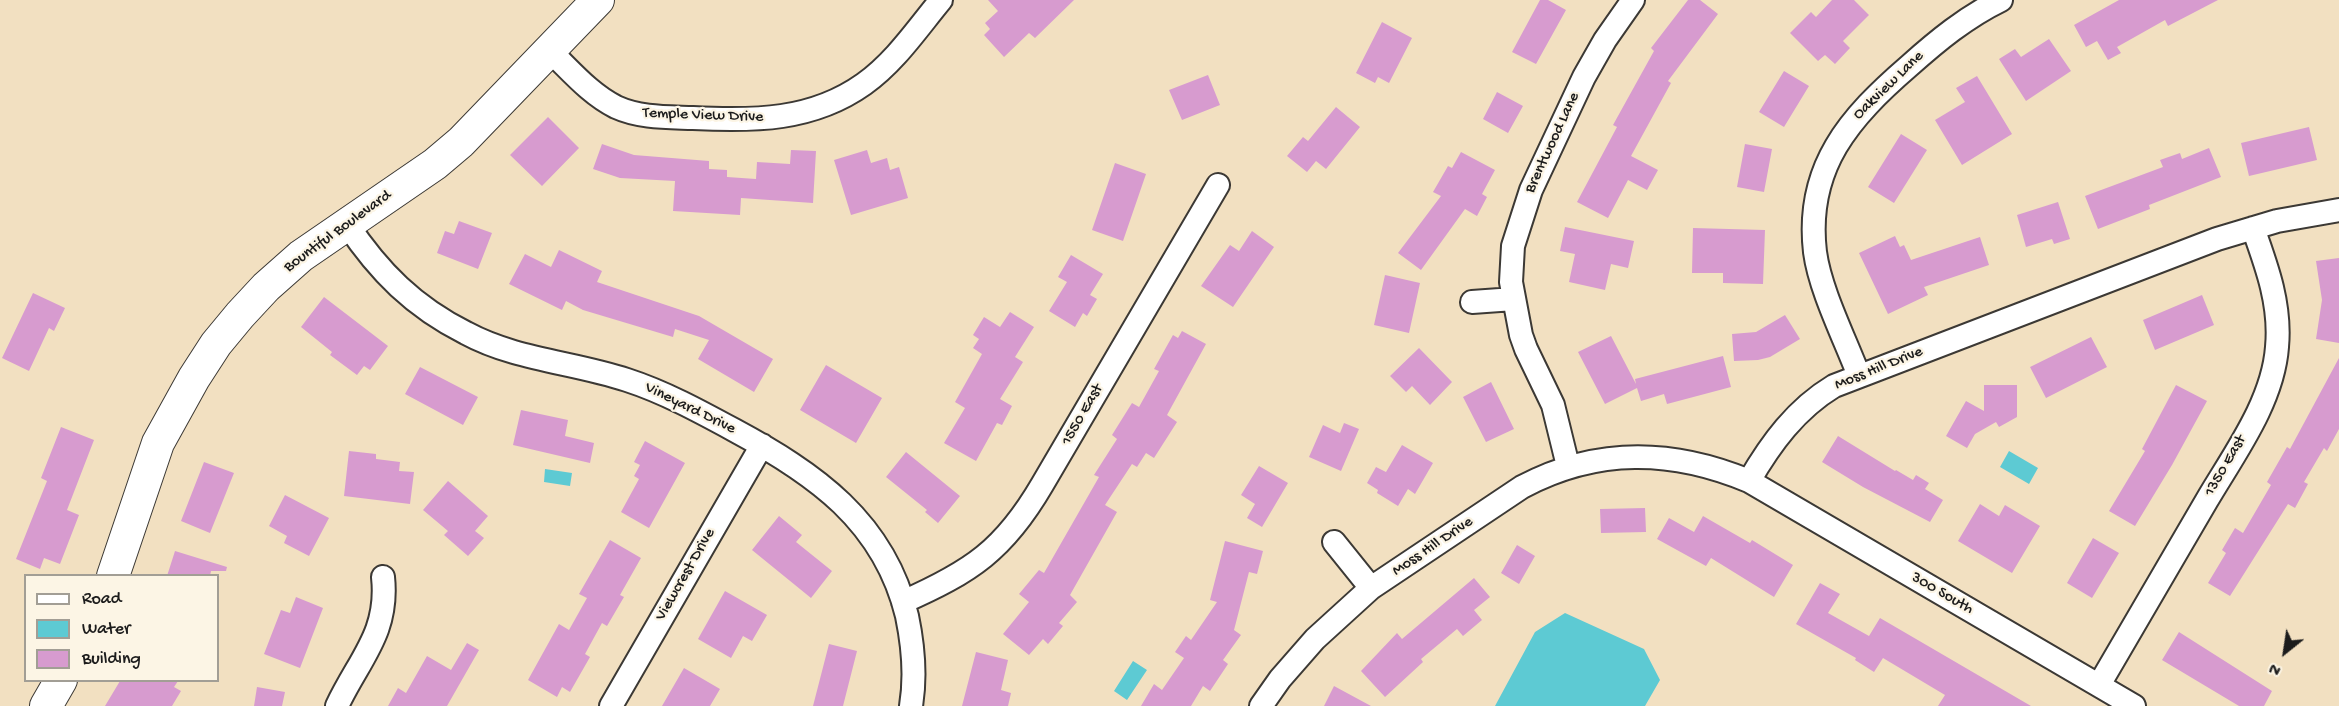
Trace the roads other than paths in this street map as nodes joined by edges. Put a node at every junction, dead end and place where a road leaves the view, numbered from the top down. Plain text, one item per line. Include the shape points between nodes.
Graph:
1 (598, 0) edge
2 (941, 0) edge
3 (1633, 0) edge
4 (2001, 0) edge
5 (550, 51) junction
6 (1218, 184) dead end
7 (2339, 210) edge
8 (347, 224) junction
9 (2253, 228) junction
10 (1514, 299) junction
11 (1472, 302) dead end
12 (1859, 376) junction
13 (762, 445) junction
14 (1568, 466) junction
15 (1749, 481) junction
16 (1334, 542) dead end
17 (114, 574) edge
18 (383, 577) dead end
19 (1371, 588) junction
20 (903, 602) junction
21 (60, 682) edge
22 (2099, 685) junction
23 (46, 706) edge
24 (337, 706) edge
25 (610, 706) edge
26 (911, 706) edge
27 (1261, 706) edge
28 (2134, 706) edge

1 - 5 main road, Bountiful Boulevard
2 - 5 street, Temple View Drive via 889,62 863,85 821,107 776,118 741,120 632,113 590,91
3 - 10 street, Brentwood Lane via 1584,77 1531,190 1513,246
4 - 12 street, Oakview Lane via 1950,31 1881,90 1850,124 1825,169 1814,218 1816,254
5 - 8 main road, Bountiful Boulevard via 444,157
6 - 20 street, 1550 East via 1019,521 974,566
7 - 9 street, Moss Hill Drive
8 - 13 street, Vineyard Drive via 374,262 405,294 465,333 513,353 605,373 647,387
8 - 17 main road, Bountiful Boulevard via 266,287 216,344 158,443
9 - 12 street, Moss Hill Drive
9 - 22 street, 1350 East via 2276,300 2277,349 2273,370 2251,424
10 - 11 street
10 - 14 street, Brentwood Lane via 1526,349 1558,420
12 - 15 street, Moss Hill Drive via 1820,394 1793,418
13 - 20 street, Vineyard Drive via 824,485 857,518 885,558
13 - 25 street, Viewcrest Drive
14 - 15 street, Moss Hill Drive via 1611,458 1659,457 1707,466
14 - 19 street, Moss Hill Drive via 1522,487
15 - 22 street, 300 South
16 - 19 street
18 - 24 street via 383,616 377,634
19 - 27 street, Moss Hill Drive via 1315,639
20 - 26 street, Vineyard Drive via 913,653
21 - 23 main road
22 - 28 street, 300 South

